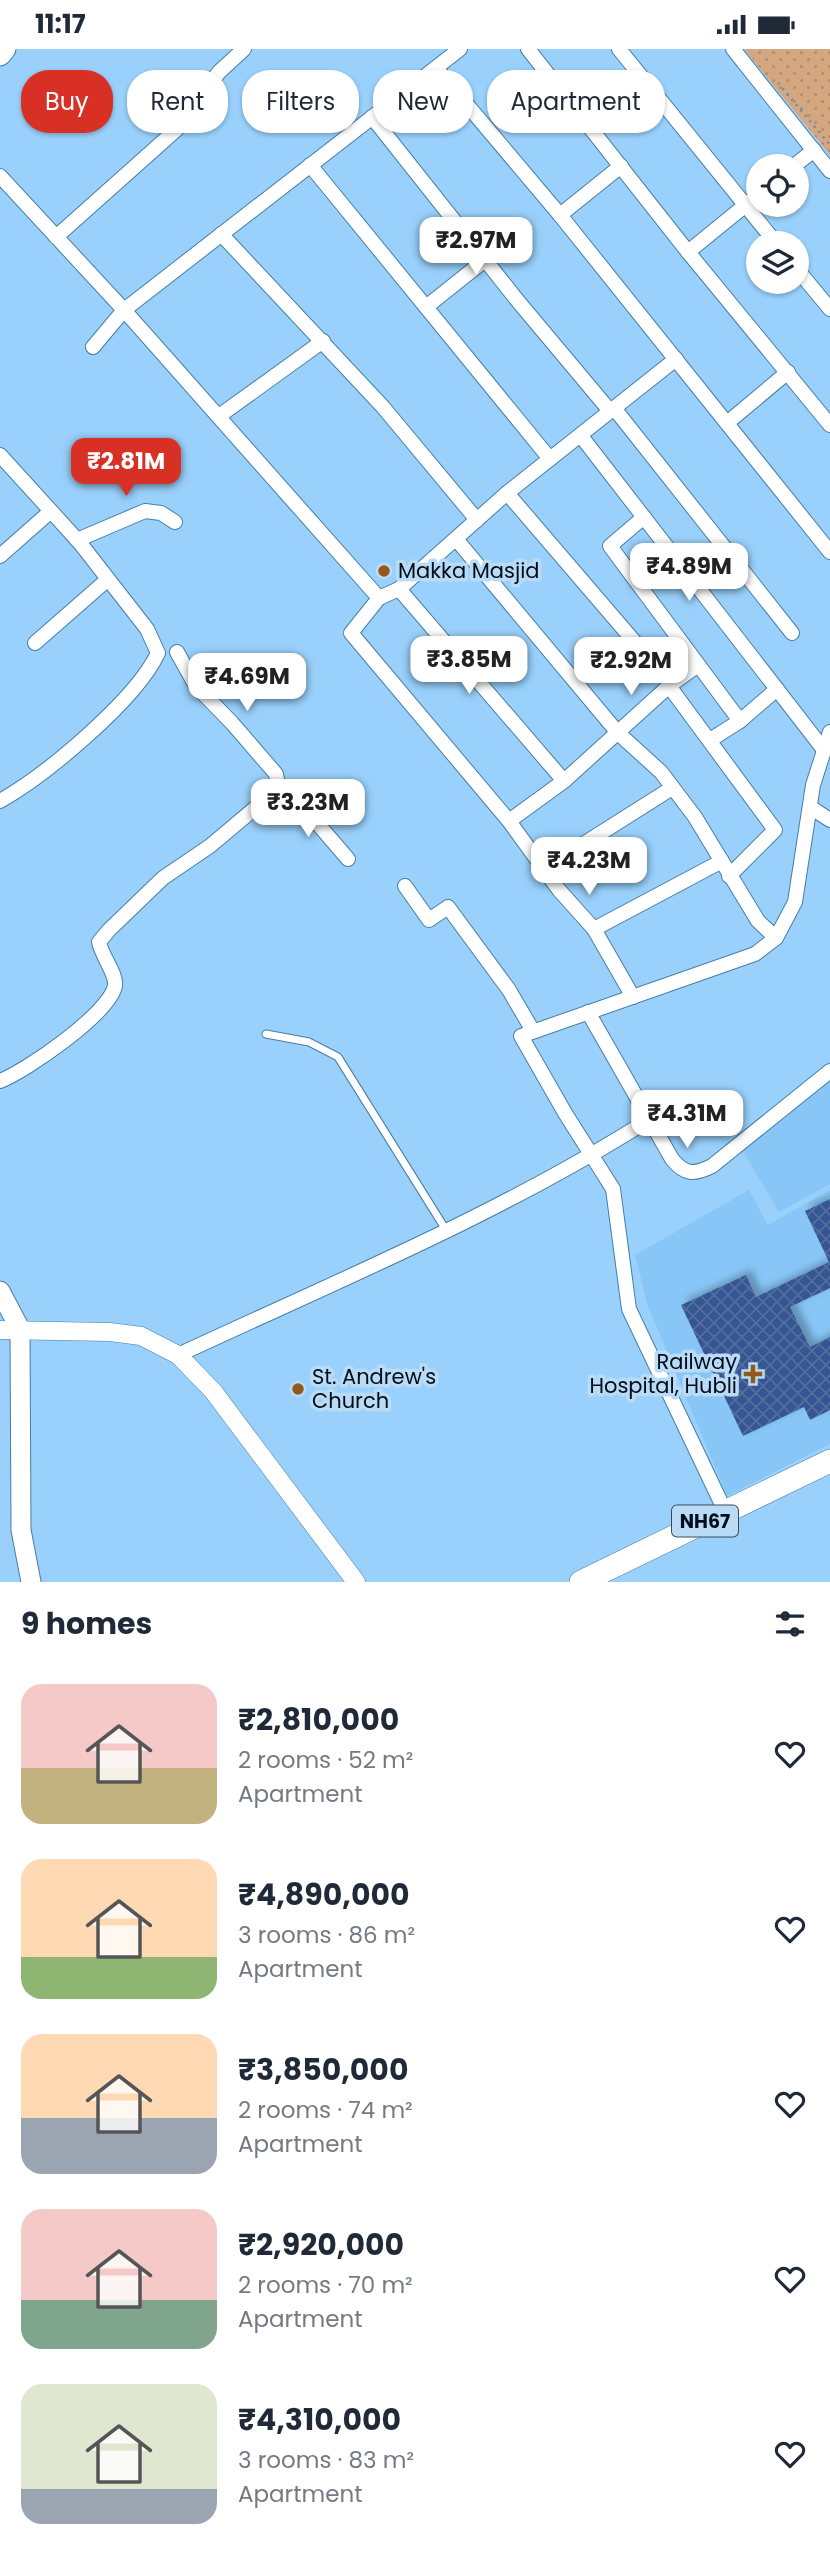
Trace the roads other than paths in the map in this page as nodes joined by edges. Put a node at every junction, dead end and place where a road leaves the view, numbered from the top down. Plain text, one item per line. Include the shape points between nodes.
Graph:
1 (5, 49) edge
2 (244, 49) edge
3 (460, 49) edge
4 (528, 49) edge
5 (619, 49) edge
6 (733, 49) edge
7 (0, 55) edge
8 (436, 68) junction
9 (372, 117) junction
10 (814, 151) junction
11 (809, 155) edge
12 (310, 165) junction
13 (621, 166) junction
14 (830, 171) edge
15 (0, 176) edge
16 (745, 206) junction
17 (560, 215) junction
18 (766, 231) edge
19 (221, 234) junction
20 (56, 237) junction
21 (688, 252) junction
22 (485, 260) junction
23 (809, 284) edge
24 (426, 307) junction
25 (830, 309) edge
26 (124, 310) junction
27 (323, 341) junction
28 (93, 347) dead end
29 (676, 359) junction
30 (788, 372) junction
31 (612, 409) junction
32 (219, 416) junction
33 (727, 423) junction
34 (830, 425) edge
35 (581, 436) junction
36 (0, 455) edge
37 (550, 459) junction
38 (507, 493) junction
39 (51, 511) junction
40 (644, 517) junction
41 (477, 520) junction
42 (175, 522) dead end
43 (456, 539) junction
44 (77, 540) junction
45 (830, 552) edge
46 (0, 556) edge
47 (107, 580) junction
48 (399, 589) junction
49 (379, 599) junction
50 (792, 633) dead end
51 (35, 643) dead end
52 (639, 647) dead end
53 (177, 652) dead end
54 (698, 665) junction
55 (669, 686) junction
56 (777, 689) junction
57 (740, 721) junction
58 (830, 732) edge
59 (618, 733) junction
60 (710, 740) junction
61 (824, 750) junction
62 (564, 781) junction
63 (673, 788) junction
64 (279, 790) junction
65 (0, 801) edge
66 (810, 807) junction
67 (830, 820) edge
68 (509, 821) junction
69 (348, 859) dead end
70 (722, 861) junction
71 (544, 869) junction
72 (729, 876) junction
73 (405, 885) dead end
74 (594, 929) junction
75 (776, 938) junction
76 (633, 997) junction
77 (588, 1012) junction
78 (533, 1031) junction
79 (266, 1034) dead end
80 (830, 1071) edge
81 (0, 1081) edge
82 (650, 1119) junction
83 (591, 1154) junction
84 (446, 1230) junction
85 (0, 1291) edge
86 (10, 1330) edge
87 (178, 1355) junction
88 (830, 1461) edge
89 (830, 1475) edge
90 (725, 1511) junction
91 (31, 1582) edge
92 (355, 1582) edge
93 (581, 1582) edge
94 (611, 1582) edge

1 - 7 main road
2 - 20 street via 219,72 177,129
3 - 8 street
4 - 13 street
5 - 16 street
6 - 10 street
8 - 9 street
8 - 17 street
9 - 12 street
9 - 22 street
10 - 11 street
10 - 14 street
12 - 19 street
12 - 24 street
13 - 17 street
13 - 21 street
15 - 20 street
16 - 18 street
16 - 21 street
17 - 29 street
19 - 26 street
19 - 27 street
20 - 26 street
21 - 30 street
22 - 24 street
22 - 31 street
23 - 25 street
24 - 37 street
26 - 28 street
26 - 32 street
27 - 32 street
27 - 41 street
29 - 31 street
29 - 33 street
30 - 33 street
30 - 34 street
31 - 35 street
31 - 50 street
32 - 49 street
33 - 45 street
35 - 37 street
35 - 40 street
36 - 39 street
37 - 38 street
38 - 41 street
38 - 52 street
39 - 44 street
39 - 46 street
40 - 54 street via 610,546
40 - 56 street
41 - 43 street
42 - 44 street via 161,513 145,511
43 - 48 street
43 - 59 street
44 - 47 street
47 - 51 street
47 - 65 street via 151,636 158,653 123,701 69,751
48 - 49 street
48 - 62 street
49 - 68 street via 351,633
53 - 64 street via 196,687 276,774
54 - 55 street
54 - 57 street
55 - 59 street
55 - 60 street
56 - 57 street
56 - 61 street
57 - 60 street
58 - 61 street
59 - 62 street
59 - 63 street
60 - 72 street via 775,830
61 - 66 street
62 - 68 street
63 - 70 street
63 - 71 street
64 - 69 street via 293,795
64 - 81 street via 211,846 163,878 108,930 99,942 101,955 115,976 109,999 69,1039
66 - 67 street
66 - 75 street via 795,902
68 - 71 street
70 - 72 street
70 - 74 street
71 - 74 street
72 - 75 street via 758,921
73 - 78 street via 429,921 448,907
74 - 76 street
75 - 76 street via 755,954
76 - 77 street
77 - 78 street
77 - 82 street
78 - 83 street via 521,1036
79 - 84 lane via 309,1042 338,1057
80 - 82 street via 712,1166 697,1173 679,1168
82 - 83 street
83 - 84 street
83 - 90 street via 613,1189 629,1310
84 - 87 street
85 - 86 main road
86 - 87 street via 141,1336
86 - 91 main road via 21,1530
87 - 92 street via 213,1391
88 - 90 highway, NH67
89 - 94 highway, NH67
90 - 93 highway, NH67

